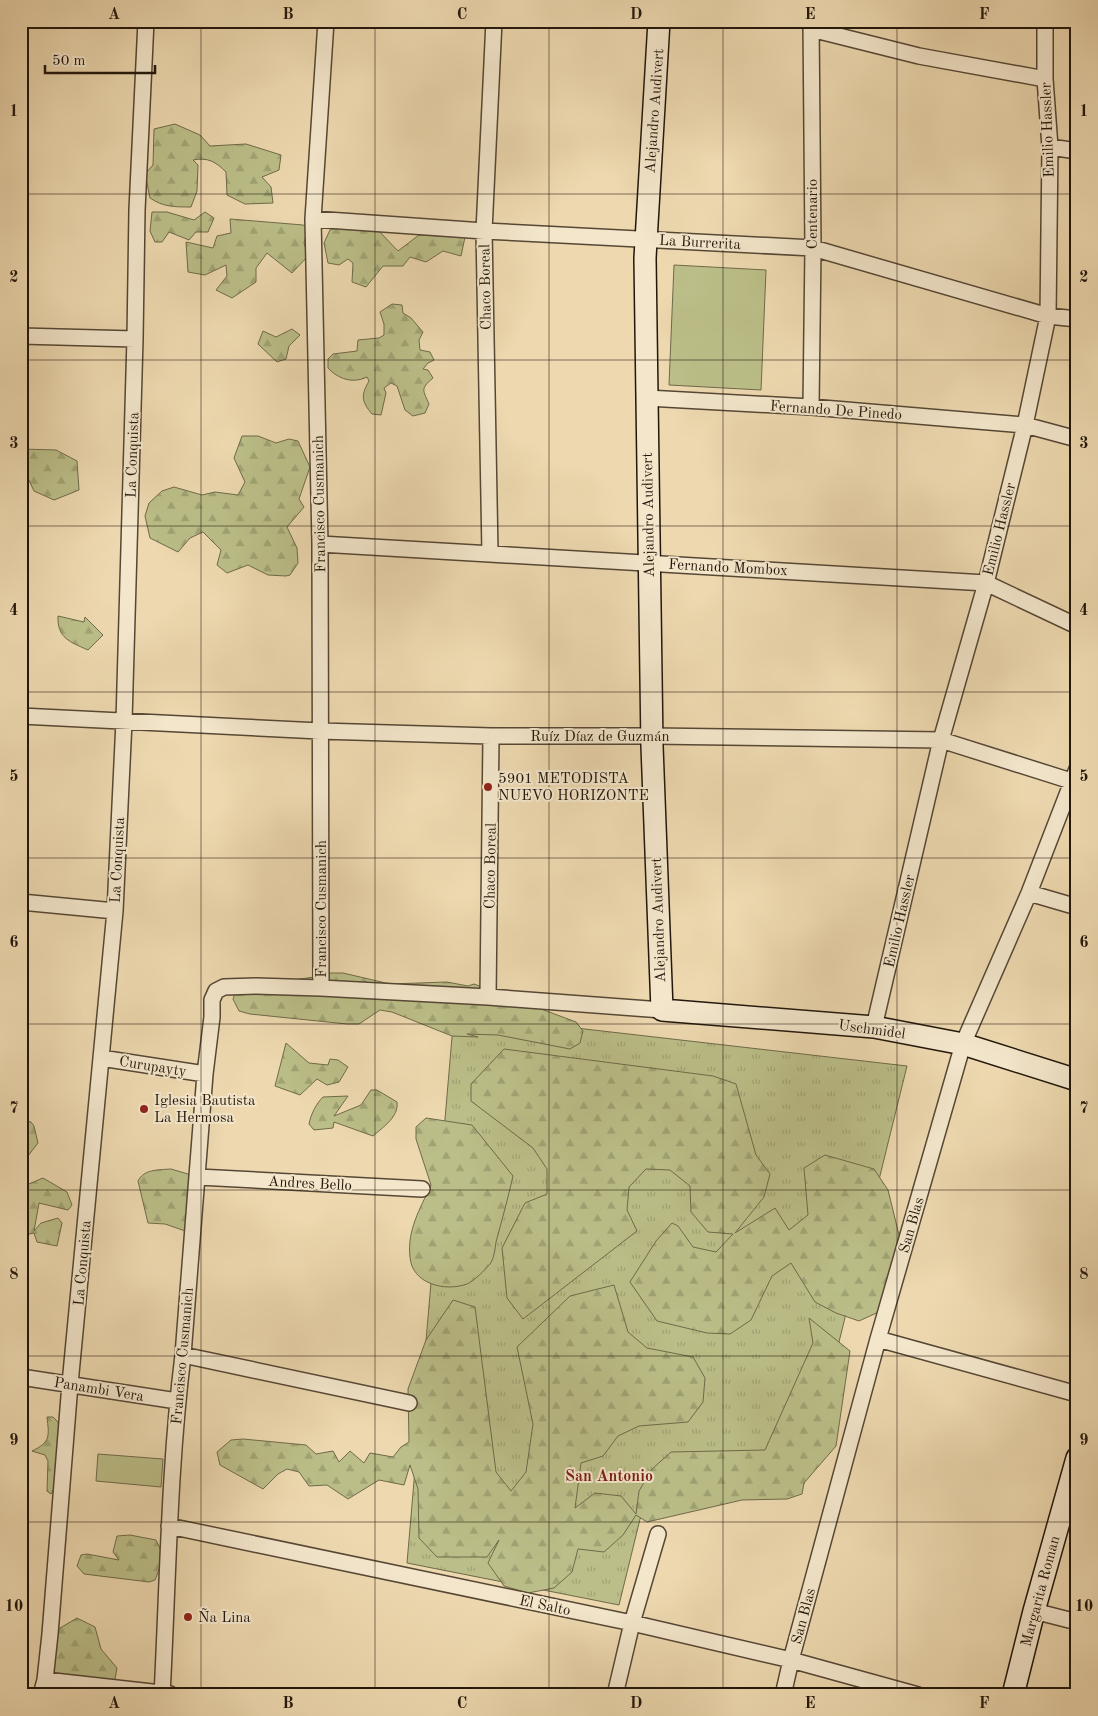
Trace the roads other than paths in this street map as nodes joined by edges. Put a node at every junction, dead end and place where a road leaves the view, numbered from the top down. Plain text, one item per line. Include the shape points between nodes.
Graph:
1 (146, 21) edge
2 (326, 21) edge
3 (494, 21) edge
4 (659, 21) edge
5 (1045, 21) edge
6 (811, 25) edge
7 (1045, 79) junction
8 (1050, 147) junction
9 (1077, 151) edge
10 (313, 219) junction
11 (484, 231) junction
12 (646, 239) junction
13 (812, 248) junction
14 (1048, 316) junction
15 (1077, 320) edge
16 (21, 336) edge
17 (135, 338) junction
18 (647, 398) junction
19 (811, 407) junction
20 (1025, 425) junction
21 (1077, 439) edge
22 (320, 544) junction
23 (490, 553) junction
24 (649, 563) junction
25 (986, 582) junction
26 (1077, 626) edge
27 (21, 716) edge
28 (124, 721) junction
29 (320, 732) junction
30 (492, 736) junction
31 (652, 736) junction
32 (942, 740) junction
33 (1074, 775) edge
34 (1029, 894) junction
35 (21, 902) edge
36 (1077, 908) edge
37 (115, 910) junction
38 (321, 988) junction
39 (488, 996) junction
40 (662, 1010) junction
41 (874, 1027) junction
42 (963, 1044) junction
43 (101, 1058) junction
44 (205, 1074) junction
45 (1077, 1080) edge
46 (198, 1177) junction
47 (422, 1189) dead end
48 (878, 1339) junction
49 (183, 1355) junction
50 (21, 1377) edge
51 (70, 1384) junction
52 (1077, 1394) edge
53 (177, 1401) junction
54 (409, 1403) dead end
55 (1077, 1458) edge
56 (169, 1526) junction
57 (658, 1534) dead end
58 (1034, 1611) junction
59 (1077, 1622) edge
60 (632, 1624) junction
61 (791, 1660) junction
62 (45, 1680) junction
63 (165, 1694) edge
64 (41, 1695) edge
65 (615, 1695) edge
66 (783, 1695) edge
67 (918, 1695) edge
68 (1013, 1695) edge

1 - 17 street, La Conquista
2 - 10 street, Francisco Cusmanich
3 - 11 street, Chaco Boreal
4 - 12 street, Alejandro Audivert
5 - 7 street, Emilio Hassler
6 - 7 street via 919,56
6 - 13 street, Centenario
7 - 8 street, Emilio Hassler
8 - 9 street
8 - 14 street, Emilio Hassler
10 - 11 street, La Burrerita
10 - 22 street, Francisco Cusmanich
11 - 12 street, La Burrerita
11 - 23 street, Chaco Boreal
12 - 13 street, La Burrerita
12 - 18 street, Alejandro Audivert
13 - 14 street, La Burrerita
13 - 19 street, Centenario
14 - 15 street, La Burrerita
14 - 20 street, Emilio Hassler
16 - 17 street
17 - 28 street, La Conquista
18 - 19 street, Fernando De Pinedo
18 - 24 street, Alejandro Audivert
19 - 20 street, Fernando De Pinedo
20 - 21 street, Fernando De Pinedo
20 - 25 street, Emilio Hassler
22 - 23 street, Fernando Mombox
22 - 29 street, Francisco Cusmanich
23 - 24 street, Fernando Mombox
24 - 25 street, Fernando Mombox
24 - 31 street, Alejandro Audivert
25 - 26 street
25 - 32 street, Emilio Hassler
27 - 28 street, Ruíz Díaz de Guzmán
28 - 29 street, Ruíz Díaz de Guzmán
28 - 37 street, La Conquista
29 - 30 street, Ruíz Díaz de Guzmán
29 - 38 street, Francisco Cusmanich
30 - 31 street, Ruíz Díaz de Guzmán
30 - 39 street, Chaco Boreal
31 - 32 street, Ruíz Díaz de Guzmán
31 - 40 street, Alejandro Audivert
32 - 33 street, Ruíz Díaz de Guzmán
32 - 41 street, Emilio Hassler
33 - 34 street, San Blas
34 - 36 street
34 - 42 street, San Blas
35 - 37 street
37 - 43 street, La Conquista
38 - 39 street, Francisco Cusmanich
38 - 44 street, Francisco Cusmanich via 256,986 224,987 216,991 212,1000
39 - 40 street, Francisco Cusmanich
40 - 41 street, Uschmidel
41 - 42 street, Uschmidel
42 - 45 street, Uschmidel
42 - 48 street, San Blas
43 - 44 street, Curupayty
43 - 51 street, La Conquista
44 - 46 street, Francisco Cusmanich
46 - 47 street, Andres Bello
46 - 49 street, Francisco Cusmanich
48 - 52 street
48 - 61 street, San Blas
49 - 53 street, Francisco Cusmanich
49 - 54 street
50 - 51 street, Panambi Vera
51 - 53 street, Panambi Vera
51 - 62 street, La Conquista
53 - 56 street, Francisco Cusmanich
55 - 58 street, Margarita Roman
56 - 60 street, El Salto
56 - 63 street, Francisco Cusmanich
57 - 60 street
58 - 59 street
58 - 68 street, Margarita Roman
60 - 61 street, El Salto
60 - 65 street
61 - 66 street, San Blas
61 - 67 street, El Salto
62 - 63 street
62 - 64 street, La Conquista

